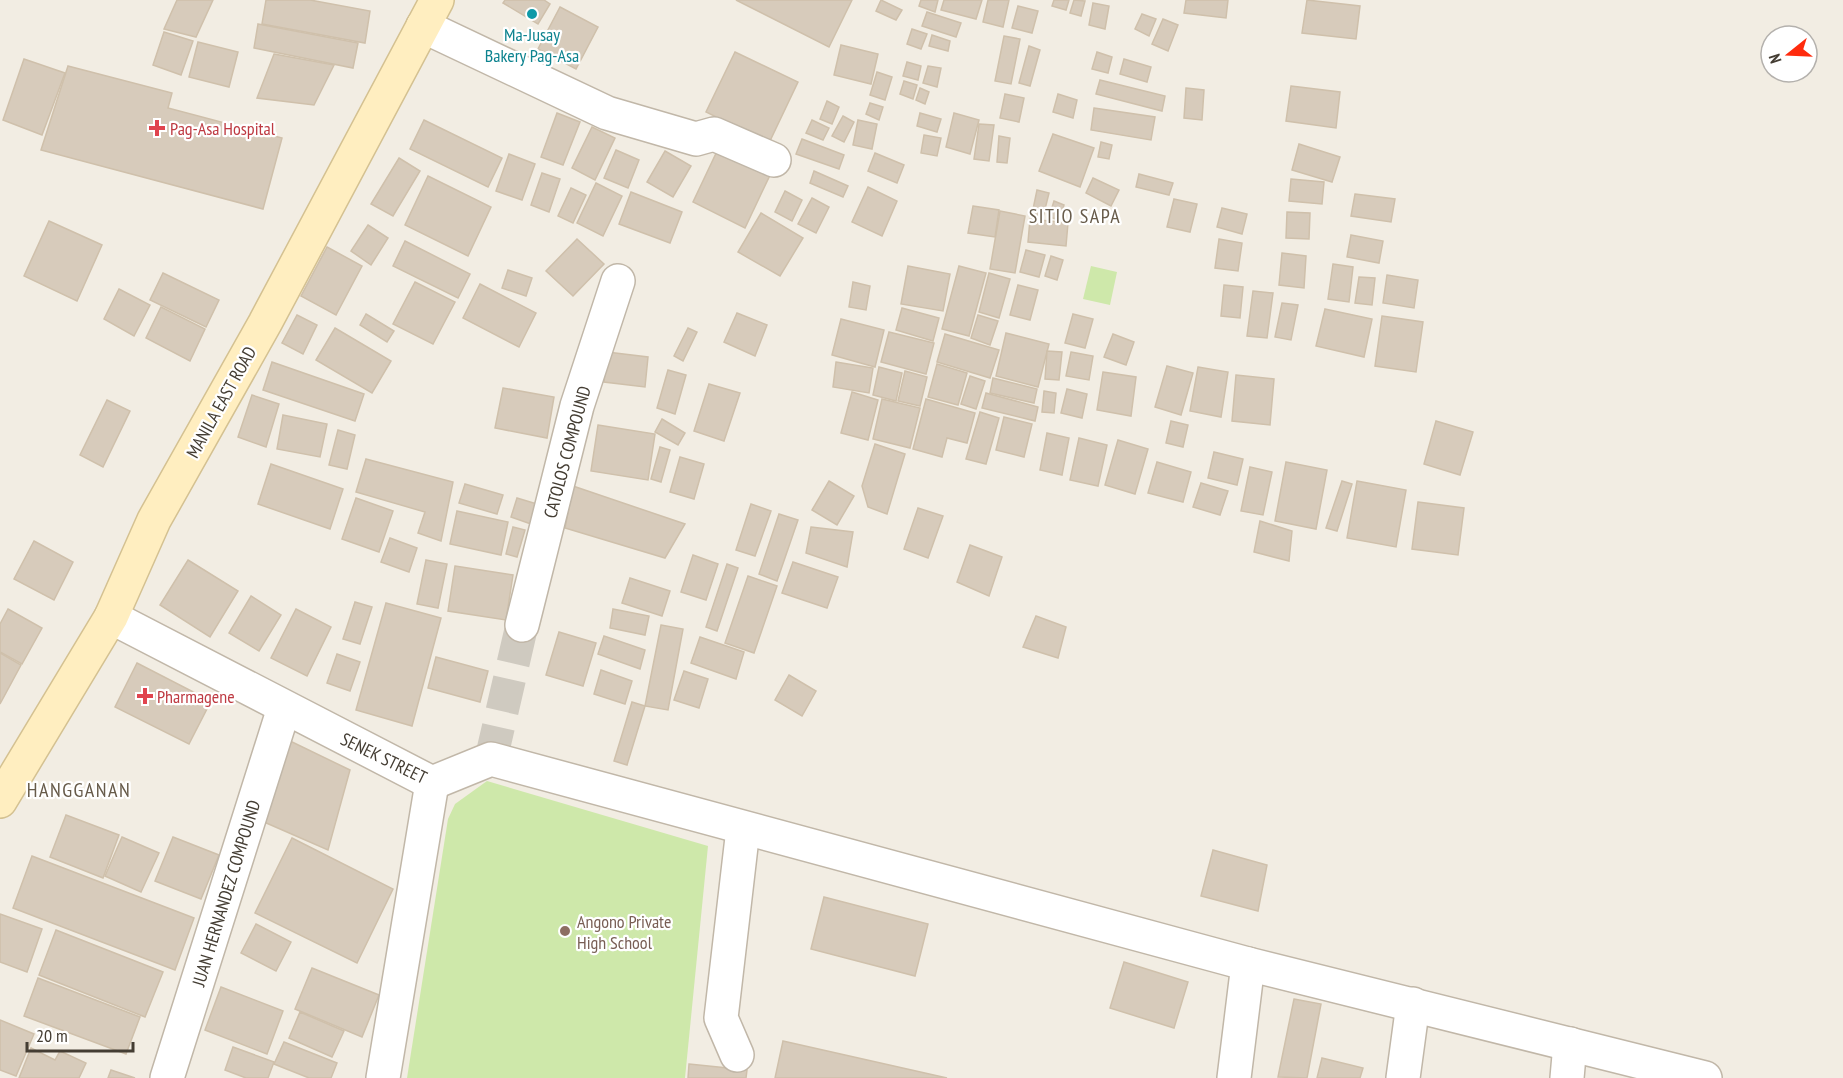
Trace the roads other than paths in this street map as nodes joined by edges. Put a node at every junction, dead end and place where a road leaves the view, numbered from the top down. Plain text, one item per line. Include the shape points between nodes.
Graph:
1 (430, 13) edge
2 (774, 160) dead end
3 (618, 281) dead end
4 (111, 617) junction
5 (522, 625) tunnel mouth
6 (284, 708) junction
7 (432, 783) junction
8 (0, 801) edge
9 (743, 829) junction
10 (1248, 964) junction
11 (1413, 1004) junction
12 (1570, 1044) junction
13 (736, 1055) dead end
14 (167, 1078) edge
15 (383, 1078) edge
16 (1234, 1078) edge
17 (1403, 1078) edge
18 (1567, 1078) edge
19 (1705, 1078) edge

1 - 2 street via 607,113 696,139 714,134
1 - 4 main road, MANILA EAST ROAD via 265,323 154,520
3 - 5 street, CATOLOS COMPOUND via 578,406
4 - 6 street, SENEK STREET
4 - 8 main road, MANILA EAST ROAD
6 - 7 street, SENEK STREET
6 - 14 street, JUAN HERNANDEZ COMPOUND
7 - 9 street, SENEK STREET via 491,759
7 - 15 street
9 - 10 street, SENEK STREET
9 - 13 street via 721,1018
10 - 11 street, SENEK STREET
10 - 16 street
11 - 12 street, SENEK STREET
11 - 17 street
12 - 18 street
12 - 19 street, SENEK STREET

